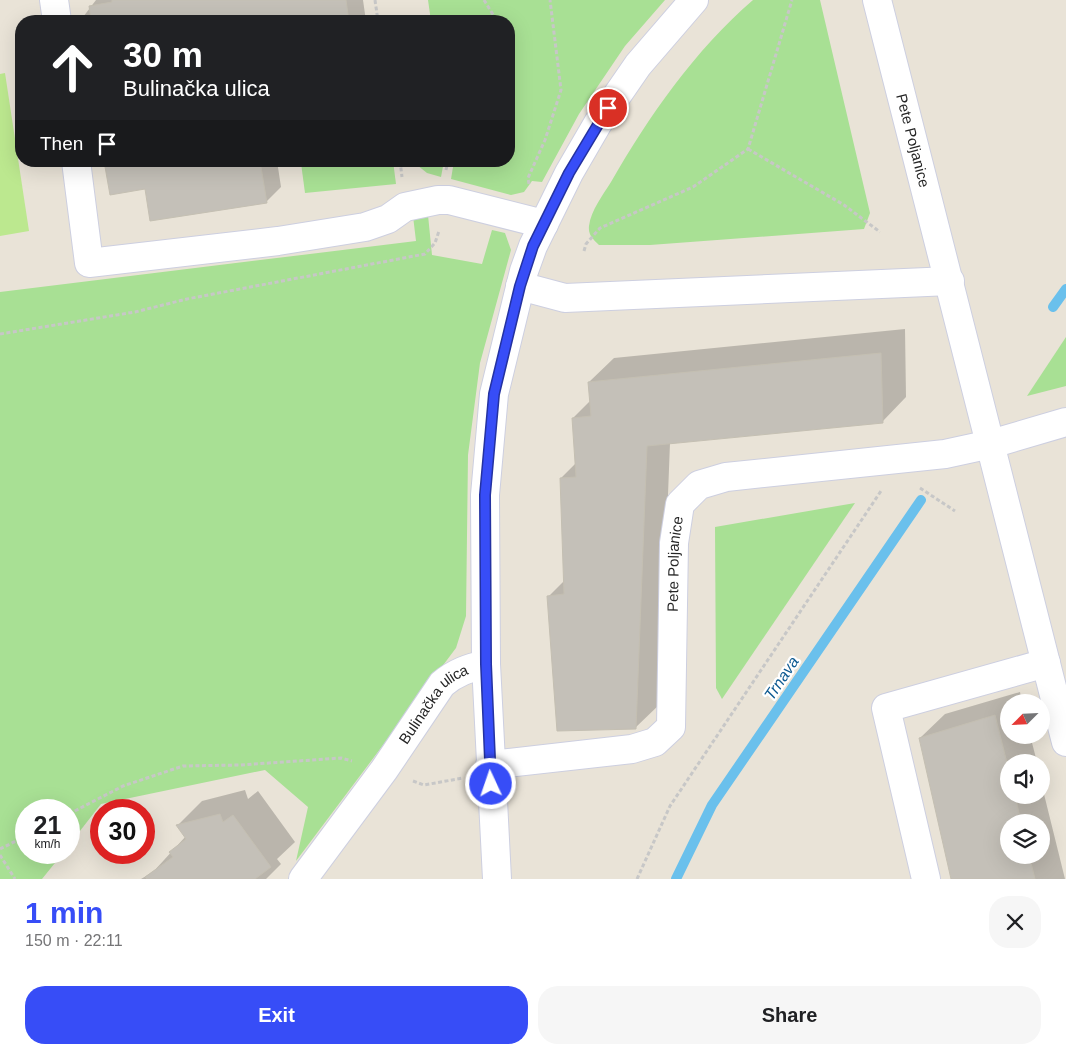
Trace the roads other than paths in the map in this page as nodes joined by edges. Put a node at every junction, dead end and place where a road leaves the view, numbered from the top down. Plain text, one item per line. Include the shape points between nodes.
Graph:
1 (54, 0) edge
2 (694, 0) edge
3 (877, 0) edge
4 (56, 15) edge
5 (77, 167) edge
6 (544, 224) junction
7 (950, 281) junction
8 (520, 286) junction
9 (1066, 422) edge
10 (991, 444) junction
11 (486, 664) junction
12 (1046, 664) junction
13 (1066, 742) edge
14 (490, 765) junction
15 (302, 879) edge
16 (497, 879) edge
17 (926, 879) edge

1 - 4 street
2 - 6 street, Bulinačka ulica via 638,65 598,123
3 - 7 street, Pete Poljanice
5 - 6 street via 90,263 278,241 365,227 388,219 405,207 438,200 450,200
6 - 8 street, Bulinačka ulica
7 - 8 street via 565,298
7 - 10 street, Pete Poljanice
8 - 11 street, Bulinačka ulica via 494,394 486,486
9 - 10 street
10 - 12 street, Pete Poljanice
10 - 14 street, Pete Poljanice via 899,465 726,477 699,485 680,504 674,542 671,727 656,742 632,749
11 - 14 street
11 - 15 street, Bulinačka ulica via 464,669 442,684 384,770
12 - 13 street, Pete Poljanice
12 - 17 street via 886,708
14 - 16 street

